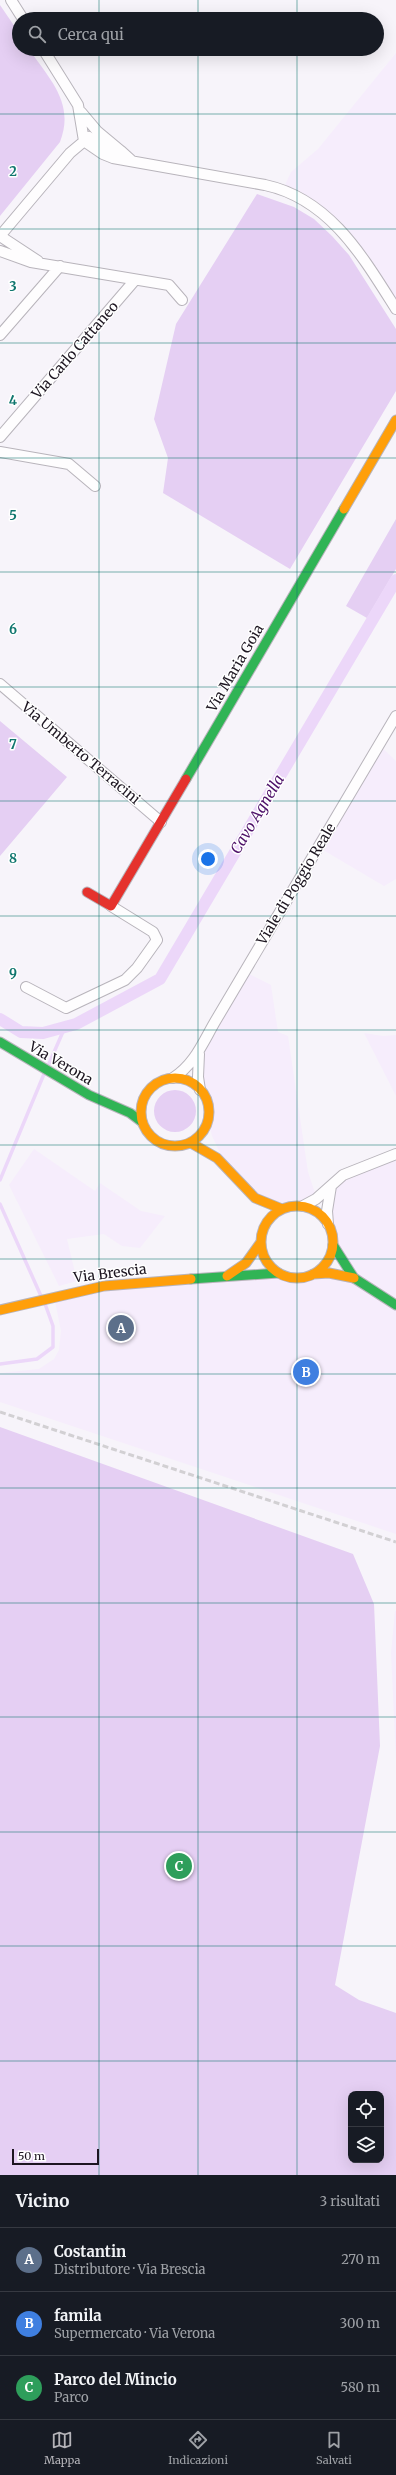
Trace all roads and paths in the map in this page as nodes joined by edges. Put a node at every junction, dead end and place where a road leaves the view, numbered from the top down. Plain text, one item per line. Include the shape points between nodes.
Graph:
1 (11, 0) edge
2 (19, 12) edge
3 (47, 56) edge
4 (81, 112) junction
5 (84, 141) junction
6 (120, 151) junction
7 (133, 161) junction
8 (0, 236) edge
9 (0, 251) edge
10 (43, 264) junction
11 (60, 266) junction
12 (135, 280) junction
13 (182, 300) dead end
14 (396, 309) edge
15 (0, 335) edge
16 (396, 420) edge
17 (0, 438) edge
18 (0, 452) edge
19 (95, 486) dead end
20 (0, 684) edge
21 (396, 716) edge
22 (161, 822) junction
23 (87, 892) dead end
24 (111, 906) junction
25 (26, 987) dead end
26 (2, 1046) edge
27 (198, 1054) junction
28 (173, 1078) junction
29 (200, 1090) junction
30 (146, 1093) junction
31 (110, 1104) junction
32 (142, 1122) junction
33 (206, 1128) junction
34 (191, 1143) junction
35 (396, 1154) edge
36 (217, 1158) junction
37 (331, 1186) junction
38 (256, 1198) junction
39 (303, 1206) junction
40 (282, 1209) junction
41 (328, 1224) junction
42 (265, 1226) junction
43 (261, 1242) junction
44 (333, 1245) junction
45 (278, 1273) junction
46 (313, 1274) junction
47 (226, 1276) junction
48 (354, 1278) junction
49 (396, 1305) edge
50 (0, 1310) edge

1 - 2 street
3 - 4 street via 74,96
4 - 5 street
4 - 6 street via 97,131
5 - 6 street via 90,137 105,148
5 - 7 street via 103,154
5 - 8 street via 70,153
6 - 7 street
7 - 14 street via 279,188 295,195 321,212 348,237
8 - 10 street
9 - 10 street via 21,260
10 - 11 street
11 - 12 street
11 - 15 street
12 - 13 street via 169,285
12 - 17 street, Via Carlo Cattaneo
16 - 22 main road, Via Maria Goia
18 - 19 street via 69,464
20 - 22 street, Via Umberto Terracini
21 - 27 street, Viale di Poggio Reale
22 - 24 main road, Via Maria Goia
23 - 24 main road
24 - 25 street via 153,932 157,940 125,980 66,1008
26 - 31 main road, Via Verona via 89,1095
27 - 28 street, Viale di Poggio Reale
27 - 29 street, Viale di Poggio Reale
28 - 29 main road via 190,1081
28 - 30 main road via 164,1079
29 - 33 main road via 206,1098 209,1111
30 - 31 main road via 132,1100
30 - 32 main road via 140,1108
31 - 32 main road, Via Verona
32 - 34 main road via 152,1139 163,1145 176,1147
33 - 34 main road
33 - 36 main road
34 - 36 main road
35 - 37 street via 343,1176
36 - 38 main road
37 - 39 street
37 - 41 street via 327,1211
38 - 40 main road
38 - 42 main road
39 - 40 main road
39 - 41 main road via 321,1215
40 - 42 main road via 272,1216
41 - 44 main road via 333,1236
42 - 43 main road
43 - 45 main road via 266,1260
43 - 47 main road, Via Brescia via 240,1269
44 - 46 main road via 324,1266
44 - 48 main road
45 - 46 main road via 301,1278
45 - 47 main road, Via Brescia via 258,1273 239,1278
46 - 48 main road via 329,1273
47 - 50 main road, Via Brescia via 104,1286
48 - 49 main road

